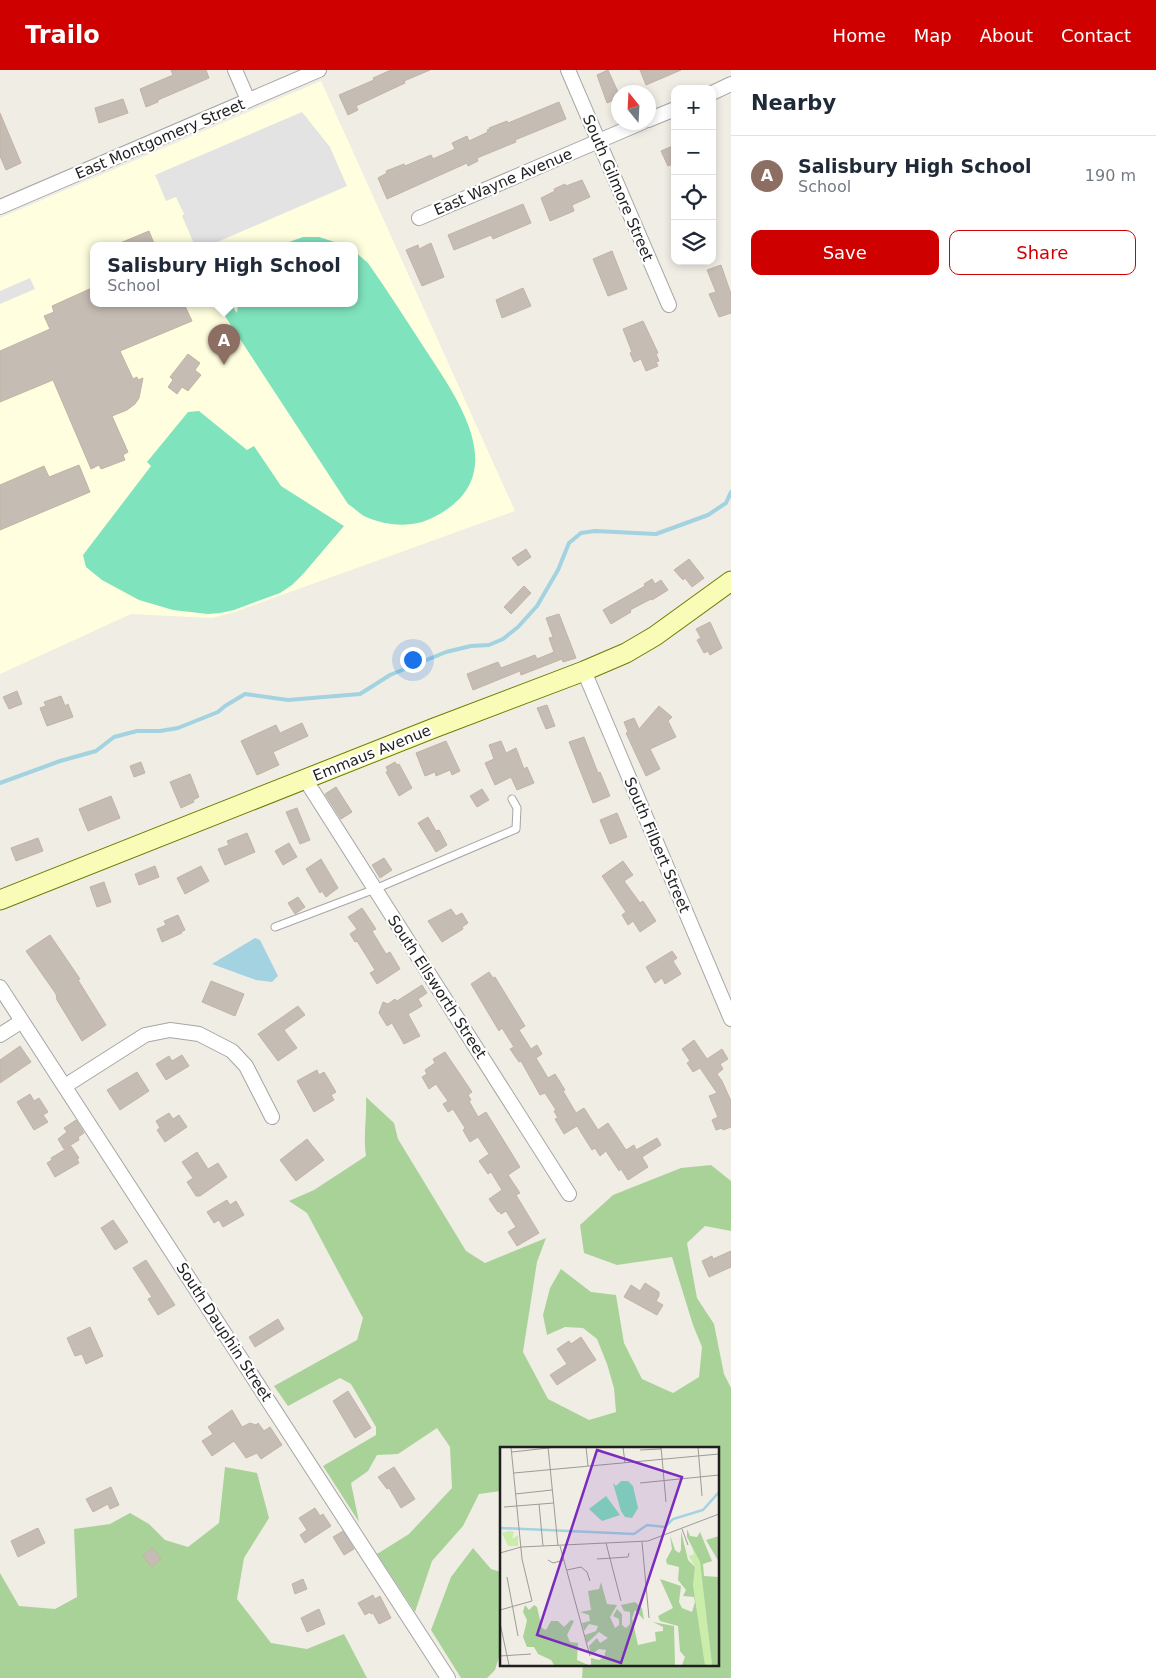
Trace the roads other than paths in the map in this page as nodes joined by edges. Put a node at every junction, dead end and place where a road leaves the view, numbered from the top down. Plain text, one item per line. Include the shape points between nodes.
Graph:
1 (235, 70) edge
2 (319, 70) edge
3 (568, 70) edge
4 (731, 84) edge
5 (716, 90) edge
6 (248, 100) junction
7 (671, 111) edge
8 (656, 117) edge
9 (625, 130) edge
10 (598, 142) junction
11 (0, 207) edge
12 (419, 218) dead end
13 (669, 306) dead end
14 (731, 581) edge
15 (584, 671) junction
16 (305, 779) junction
17 (512, 799) dead end
18 (375, 889) junction
19 (0, 900) edge
20 (275, 927) dead end
21 (0, 987) edge
22 (731, 1019) edge
23 (22, 1021) junction
24 (0, 1035) edge
25 (65, 1086) junction
26 (272, 1117) dead end
27 (569, 1194) dead end
28 (448, 1678) edge

1 - 6 street
2 - 6 street, East Montgomery Street
3 - 10 street, South Gilmore Street
4 - 5 street
6 - 11 street, East Montgomery Street
7 - 8 street
9 - 10 street, East Wayne Avenue
10 - 12 street, East Wayne Avenue
10 - 13 street, South Gilmore Street
14 - 15 main road, Emmaus Avenue via 655,636
15 - 16 main road, Emmaus Avenue
15 - 22 street, South Filbert Street
16 - 18 street, South Ellsworth Street
16 - 19 main road, Emmaus Avenue
17 - 18 lane via 517,808 516,830
18 - 20 lane
18 - 27 street, South Ellsworth Street
21 - 23 street, South Dauphin Street
23 - 24 street
23 - 25 street, South Dauphin Street
25 - 26 street via 146,1035 170,1030 199,1034 232,1051 246,1066
25 - 28 street, South Dauphin Street

